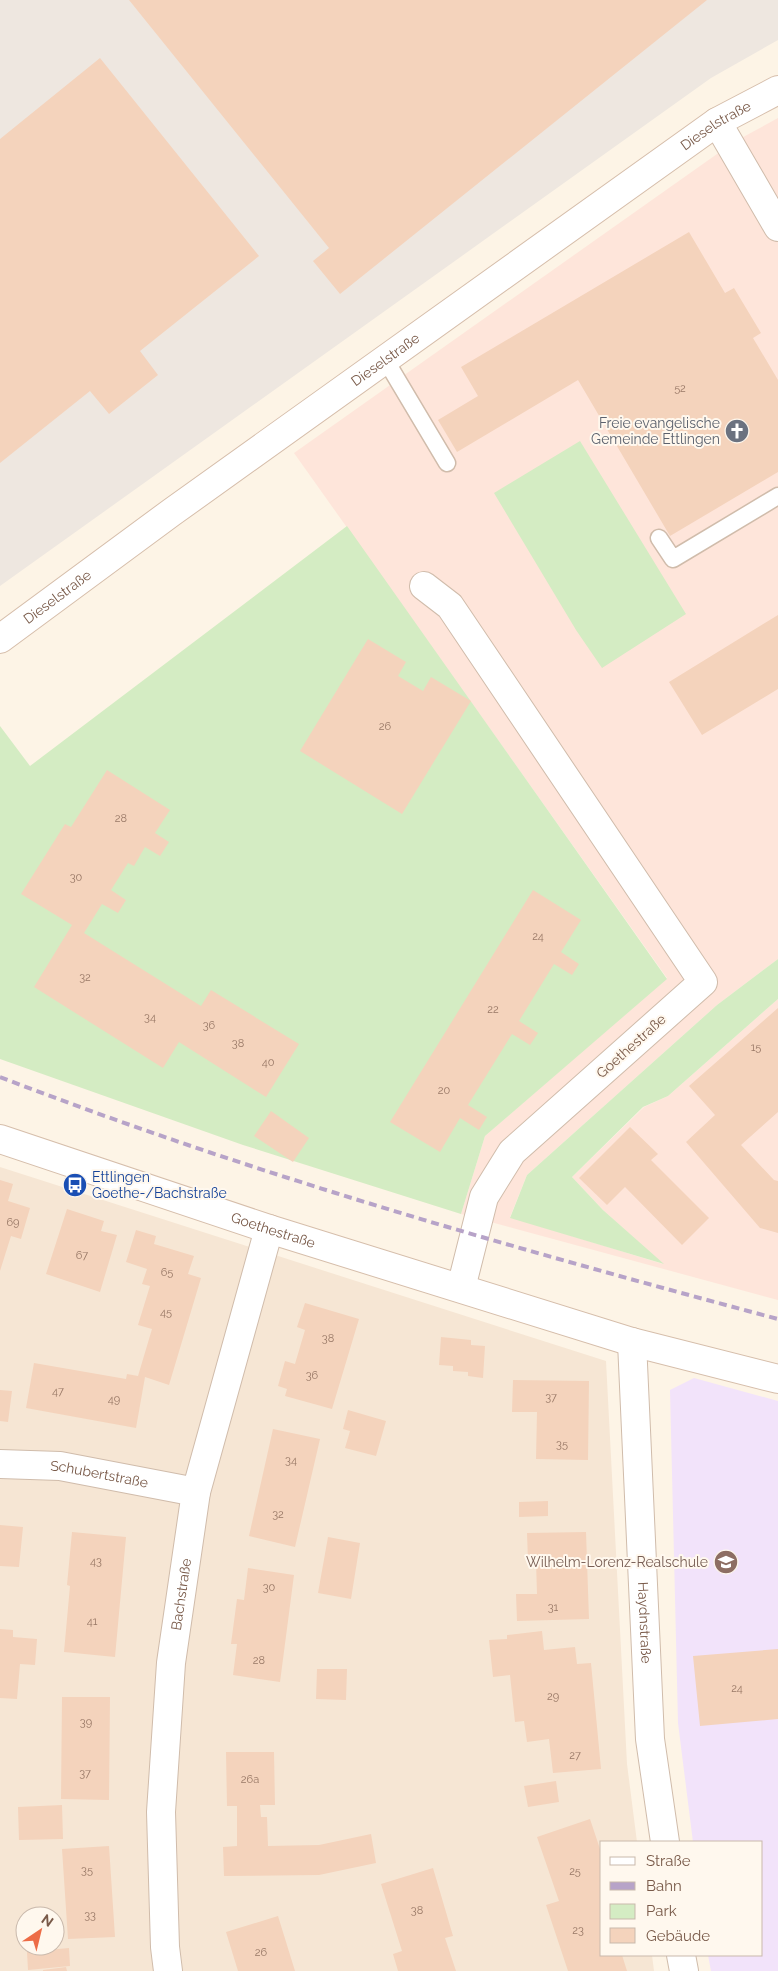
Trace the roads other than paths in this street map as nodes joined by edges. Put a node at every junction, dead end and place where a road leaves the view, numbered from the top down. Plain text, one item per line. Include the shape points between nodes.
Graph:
1 (778, 90) edge
2 (717, 122) junction
3 (778, 227) edge
4 (385, 359) junction
5 (447, 463) dead end
6 (778, 496) edge
7 (659, 538) dead end
8 (424, 586) dead end
9 (0, 639) edge
10 (0, 1139) edge
11 (269, 1229) junction
12 (461, 1288) junction
13 (632, 1342) junction
14 (778, 1379) edge
15 (0, 1464) edge
16 (196, 1492) junction
17 (665, 1841) edge
18 (681, 1956) edge
19 (168, 1971) edge
20 (684, 1971) edge

1 - 2 street, Dieselstraße
2 - 3 street
2 - 4 street, Dieselstraße
4 - 5 lane
4 - 9 street, Dieselstraße
6 - 7 lane via 673,560
8 - 12 street, Goethestraße via 450,606 702,982 512,1152 484,1197
10 - 11 street, Goethestraße
11 - 12 street, Goethestraße
11 - 16 street, Bachstraße
12 - 13 street, Goethestraße
13 - 14 street, Goethestraße
13 - 17 street, Haydnstraße via 650,1739
15 - 16 street, Schubertstraße via 60,1466
16 - 19 street, Bachstraße via 171,1663 161,1812
18 - 20 street

